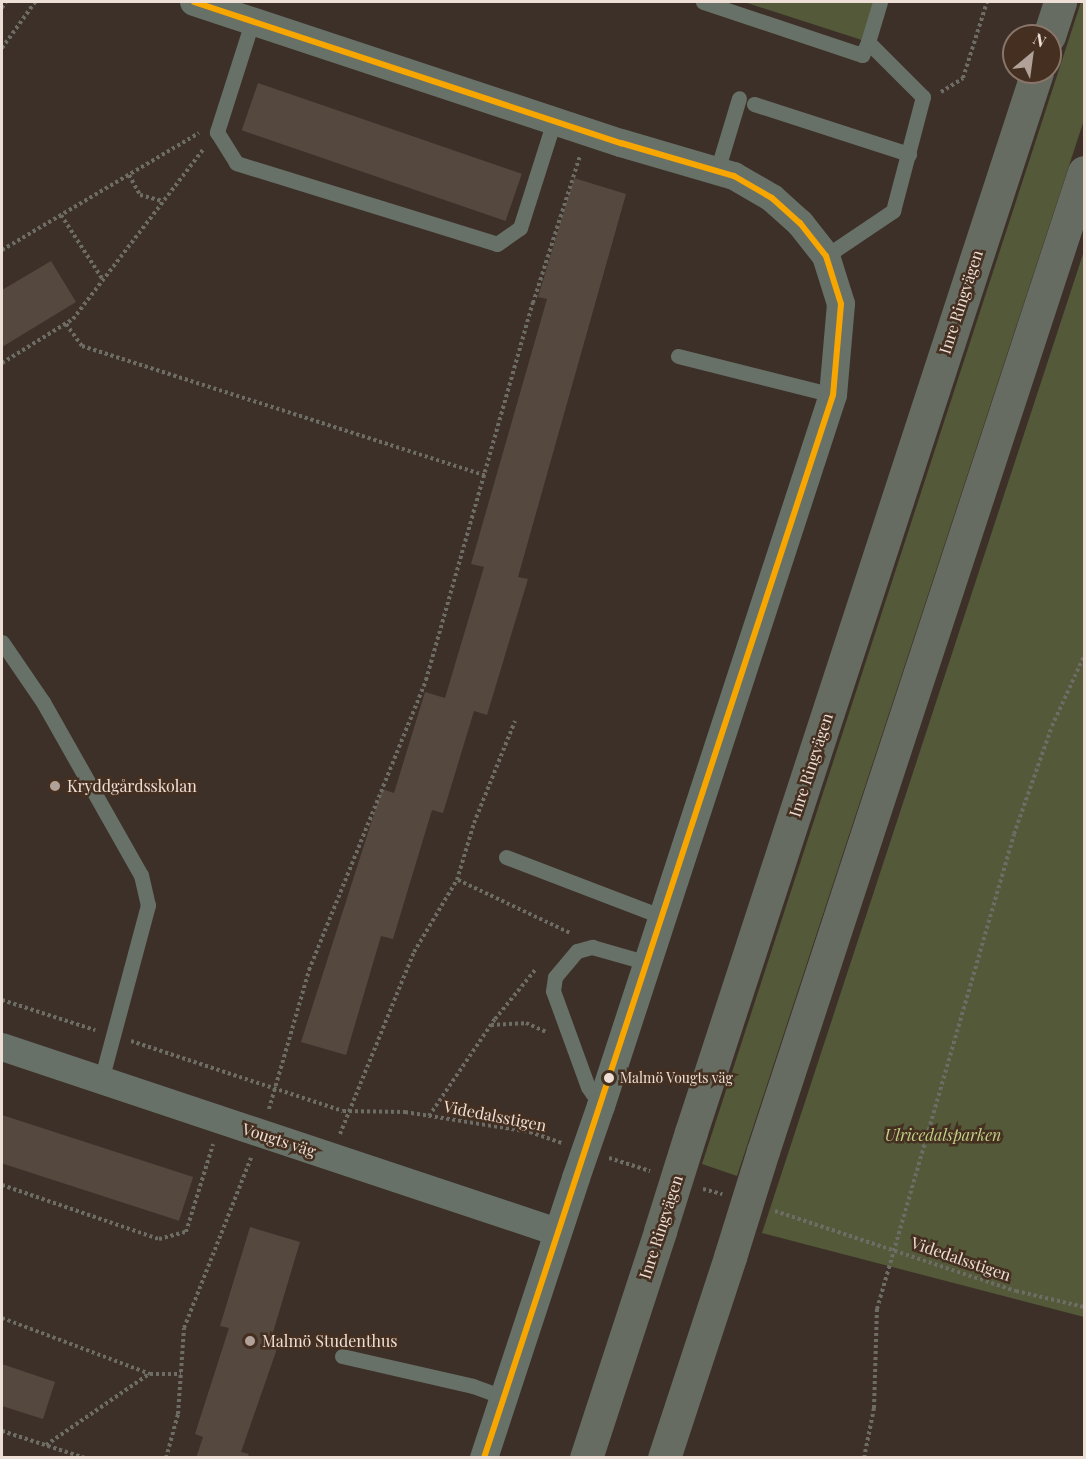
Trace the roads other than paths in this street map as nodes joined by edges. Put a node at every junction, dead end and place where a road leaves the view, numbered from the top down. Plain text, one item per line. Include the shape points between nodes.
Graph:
1 (194, 2) edge
2 (703, 2) edge
3 (880, 2) edge
4 (1060, 2) edge
5 (253, 19) junction
6 (1053, 24) edge
7 (868, 42) junction
8 (1033, 84) edge
9 (739, 98) dead end
10 (754, 104) dead end
11 (554, 121) junction
12 (909, 154) junction
13 (717, 171) junction
14 (1084, 171) edge
15 (826, 256) junction
16 (678, 356) dead end
17 (833, 395) junction
18 (2, 642) edge
19 (506, 857) dead end
20 (663, 917) junction
21 (648, 963) junction
22 (2, 1047) edge
23 (101, 1080) junction
24 (601, 1106) junction
25 (557, 1232) junction
26 (342, 1356) dead end
27 (503, 1397) junction
28 (484, 1458) edge
29 (586, 1458) edge
30 (664, 1458) edge

1 - 5 street
2 - 7 lane via 862,55
3 - 7 lane
4 - 6 highway
5 - 11 street
5 - 11 lane via 219,126 236,164 497,244 520,228
7 - 12 lane via 923,97
8 - 29 highway, Inre Ringvägen, bridge
9 - 13 lane
10 - 12 lane
11 - 13 street
12 - 15 lane via 893,211
13 - 15 street via 734,176 772,198 800,223
14 - 30 highway, bridge
15 - 17 street via 841,304
16 - 17 lane
17 - 20 street
18 - 23 lane via 43,702 141,875 148,904
19 - 20 lane
20 - 21 street
21 - 24 street
21 - 24 lane via 592,947 577,951 555,977 553,991 588,1086
22 - 23 street, Vougts väg
23 - 25 street, Vougts väg
24 - 25 street, bridge
25 - 27 street
26 - 27 lane
27 - 28 street

